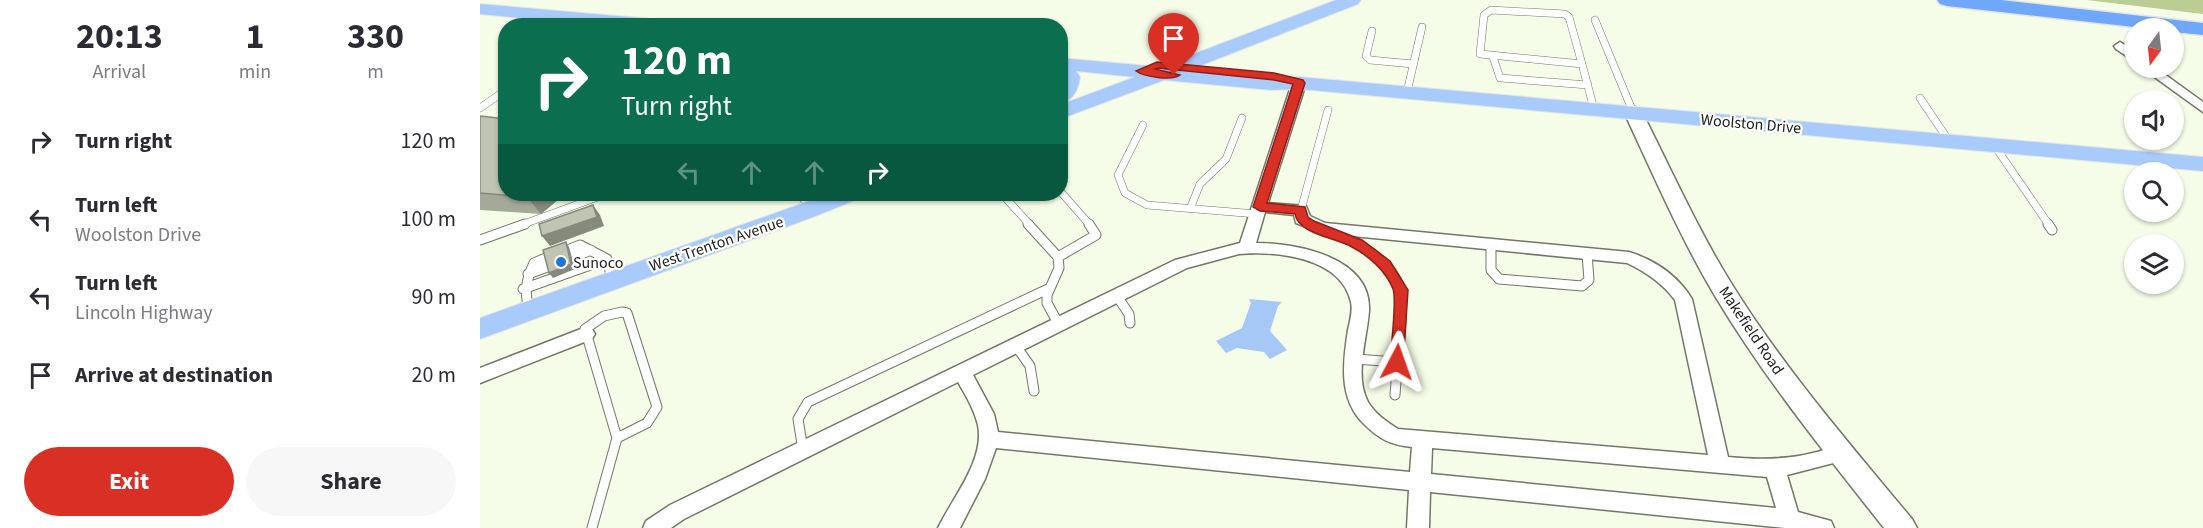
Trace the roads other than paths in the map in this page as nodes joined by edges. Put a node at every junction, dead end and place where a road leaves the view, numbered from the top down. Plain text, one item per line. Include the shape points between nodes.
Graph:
1 (1328, 0) edge
2 (1352, 0) edge
3 (1947, 0) edge
4 (2024, 0) edge
5 (482, 11) edge
6 (550, 18) edge
7 (1595, 20) dead end
8 (2203, 21) edge
9 (1422, 27) dead end
10 (2203, 29) edge
11 (1372, 31) dead end
12 (1256, 37) junction
13 (2120, 46) dead end
14 (2124, 49) edge
15 (1068, 57) edge
16 (1493, 57) junction
17 (1413, 64) junction
18 (1582, 64) junction
19 (1068, 66) edge
20 (1159, 69) junction
21 (1274, 76) junction
22 (2162, 78) edge
23 (1299, 83) junction
24 (1587, 85) junction
25 (1407, 92) junction
26 (498, 96) edge
27 (1068, 97) edge
28 (1920, 98) dead end
29 (480, 108) edge
30 (2203, 108) edge
31 (1068, 109) edge
32 (1594, 109) junction
33 (1328, 110) dead end
34 (1633, 112) junction
35 (1242, 118) dead end
36 (1143, 125) dead end
37 (1948, 141) junction
38 (1994, 145) junction
39 (2203, 164) edge
40 (1068, 199) edge
41 (587, 201) edge
42 (798, 201) edge
43 (832, 201) edge
44 (1008, 201) edge
45 (1190, 209) junction
46 (1258, 210) junction
47 (1301, 210) junction
48 (1322, 228) junction
49 (2052, 230) dead end
50 (480, 240) edge
51 (1491, 244) junction
52 (1246, 248) junction
53 (571, 253) edge
54 (1587, 254) junction
55 (1058, 257) junction
56 (549, 262) edge
57 (614, 271) junction
58 (1050, 288) junction
59 (1117, 296) junction
60 (526, 300) junction
61 (1130, 323) dead end
62 (1059, 325) junction
63 (480, 329) edge
64 (586, 334) junction
65 (1016, 345) junction
66 (1355, 359) junction
67 (1397, 362) junction
68 (962, 372) junction
69 (480, 376) edge
70 (1034, 391) dead end
71 (1395, 395) dead end
72 (617, 438) junction
73 (988, 439) junction
74 (1422, 441) junction
75 (804, 450) junction
76 (1842, 453) junction
77 (1720, 466) junction
78 (1775, 468) junction
79 (1421, 482) junction
80 (1789, 519) junction
81 (592, 528) edge
82 (654, 528) edge
83 (949, 528) edge
84 (1418, 528) edge
85 (1823, 528) edge
86 (1902, 528) edge

1 - 20 main road
2 - 12 main road
3 - 10 highway
4 - 8 highway
5 - 6 main road
7 - 34 lane
9 - 17 lane
11 - 17 lane via 1366,57
12 - 20 main road
12 - 21 main road via 1244,48 1241,60 1250,69
13 - 14 street
15 - 20 main road
16 - 18 lane
16 - 18 lane via 1480,54 1486,12 1551,11 1569,17
16 - 24 lane via 1500,78
17 - 25 lane
18 - 24 lane
19 - 20 main road
20 - 21 main road, Woolston Drive
20 - 23 main road, Woolston Drive via 1271,84
20 - 27 main road
20 - 31 main road
21 - 23 main road, Woolston Drive
22 - 30 street
23 - 25 main road, Woolston Drive
23 - 46 street
24 - 32 lane
25 - 32 main road, Woolston Drive
26 - 29 lane
28 - 37 lane
32 - 34 main road, Woolston Drive
33 - 47 lane
34 - 37 main road, Woolston Drive
34 - 76 street, Makefield Road via 1691,233 1724,291 1795,394
35 - 45 lane via 1223,164 1204,178
36 - 45 lane via 1121,166 1120,185 1135,200 1147,205
37 - 38 main road, Woolston Drive
38 - 39 main road, Woolston Drive
38 - 49 lane
40 - 55 lane via 1096,235
41 - 50 lane
42 - 57 main road
43 - 57 main road, West Trenton Avenue via 729,240
44 - 55 lane
45 - 46 lane
46 - 47 street
46 - 52 street
47 - 48 street via 1302,219
48 - 51 street
48 - 67 lane via 1372,252 1395,277 1402,299
51 - 54 street
51 - 54 lane via 1491,270 1499,279 1582,286 1589,280
52 - 59 street via 1181,264
52 - 66 street via 1311,255 1342,273 1355,288 1360,306
53 - 57 lane via 580,246 591,250
54 - 77 street via 1647,264 1666,278 1683,299
55 - 58 lane via 1059,267
56 - 60 lane via 534,263 528,274
57 - 60 main road, West Trenton Avenue
58 - 62 lane via 1046,305
58 - 75 lane via 808,402 797,416
59 - 61 lane via 1129,314
59 - 62 street
60 - 63 main road, West Trenton Avenue
62 - 65 street
64 - 69 street
64 - 72 lane
64 - 72 lane via 585,329 593,321 617,311 627,313 657,407 650,421
65 - 68 street
65 - 70 lane via 1030,366
66 - 67 lane
66 - 74 street via 1357,403 1371,423 1394,437
67 - 71 lane
68 - 73 street via 983,411
68 - 75 street
72 - 81 lane
73 - 79 street
73 - 83 street
74 - 77 street
74 - 79 street
75 - 82 street via 677,512
76 - 78 street
76 - 86 street, Makefield Road
77 - 78 street
78 - 80 street
79 - 80 street
79 - 84 street
80 - 85 street

